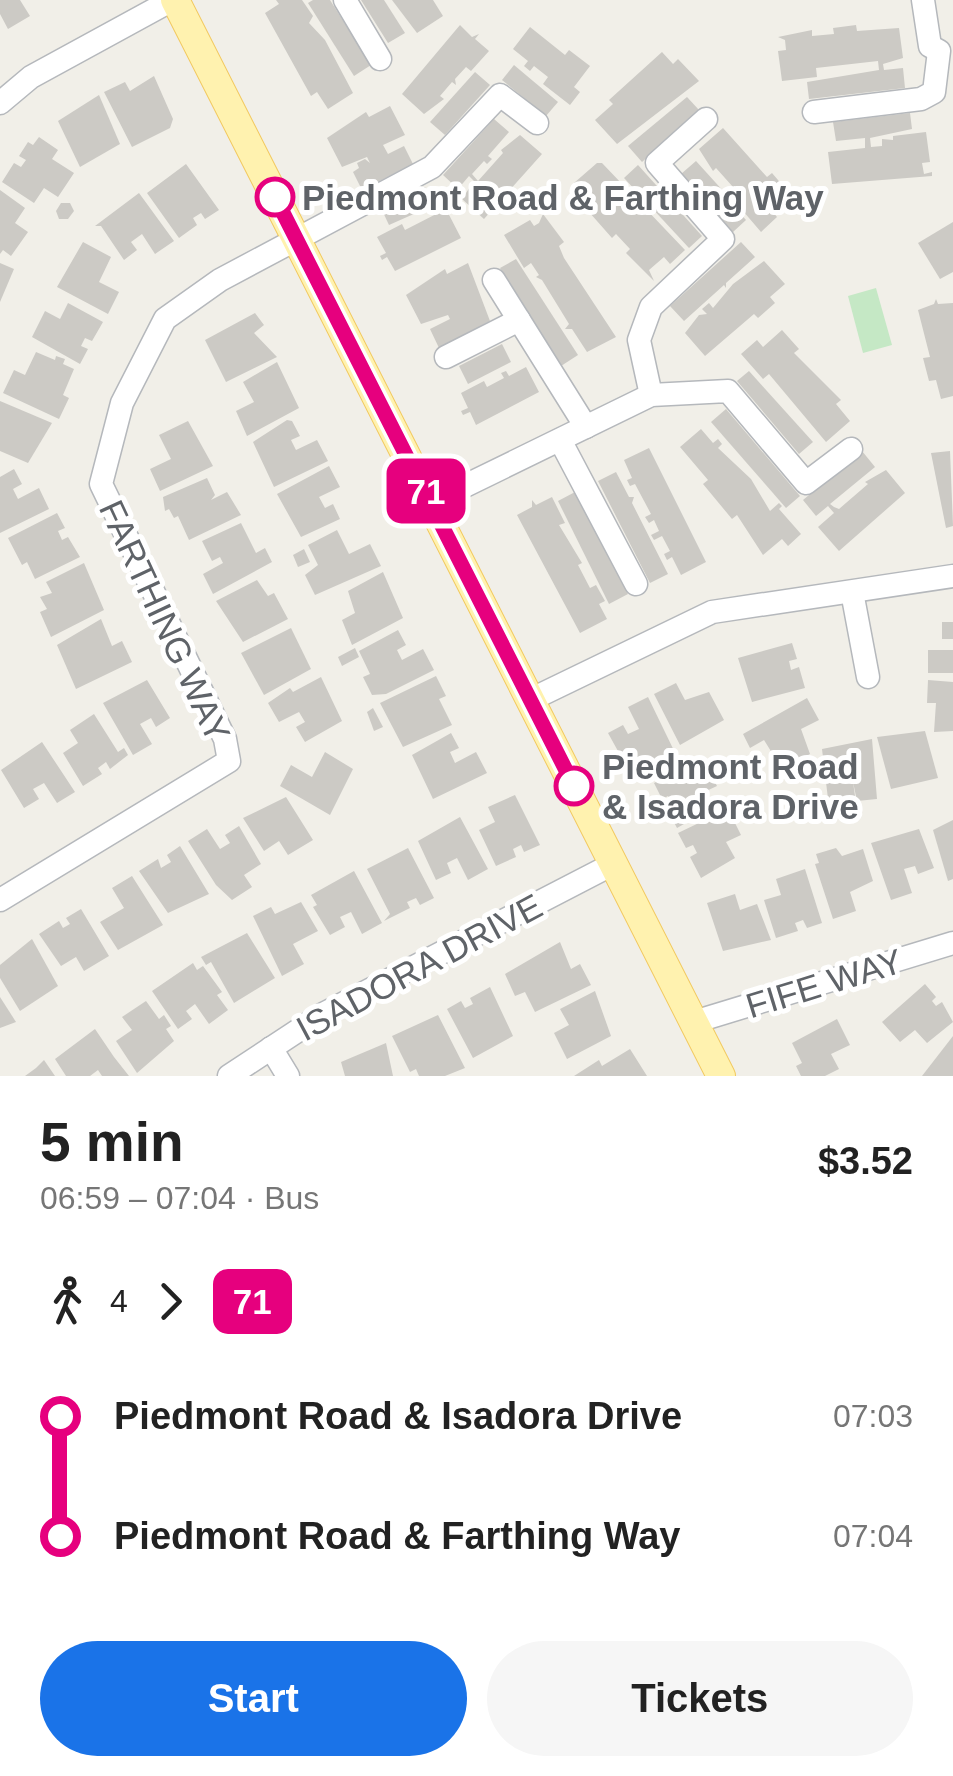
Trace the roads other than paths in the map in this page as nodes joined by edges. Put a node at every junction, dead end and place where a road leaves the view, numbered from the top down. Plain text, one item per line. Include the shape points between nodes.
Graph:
1 (174, 0) edge
2 (345, 0) edge
3 (923, 0) edge
4 (946, 51) edge
5 (380, 58) dead end
6 (0, 103) edge
7 (814, 112) dead end
8 (706, 119) dead end
9 (537, 124) dead end
10 (296, 240) junction
11 (494, 280) dead end
12 (519, 320) junction
13 (446, 357) dead end
14 (652, 395) junction
15 (586, 427) junction
16 (560, 440) junction
17 (851, 449) dead end
18 (432, 502) junction
19 (953, 576) edge
20 (636, 584) dead end
21 (852, 592) junction
22 (868, 678) dead end
23 (530, 700) junction
24 (613, 864) junction
25 (0, 900) edge
26 (953, 943) edge
27 (694, 1022) junction
28 (271, 1048) junction
29 (228, 1076) edge
30 (288, 1076) edge
31 (721, 1076) edge

1 - 6 street via 31,76
1 - 10 main road
2 - 5 street
3 - 4 street via 930,46
4 - 7 street via 934,92 921,99
8 - 14 street via 658,163 723,239 652,307 639,340
9 - 10 street via 500,95 432,168
10 - 18 main road
10 - 25 street, FARTHING WAY via 165,319 122,403 102,484 225,739 229,761
11 - 12 street
12 - 13 street
12 - 15 street
14 - 15 street
14 - 17 street via 728,391 806,482
15 - 16 street
16 - 18 street
16 - 20 street
18 - 23 main road
19 - 21 street
21 - 22 street
21 - 23 street via 712,612
23 - 24 main road
24 - 27 main road
24 - 28 street, ISADORA DRIVE via 323,1014
26 - 27 street, FIFE WAY
27 - 31 main road
28 - 29 street, ISADORA DRIVE
28 - 30 street

